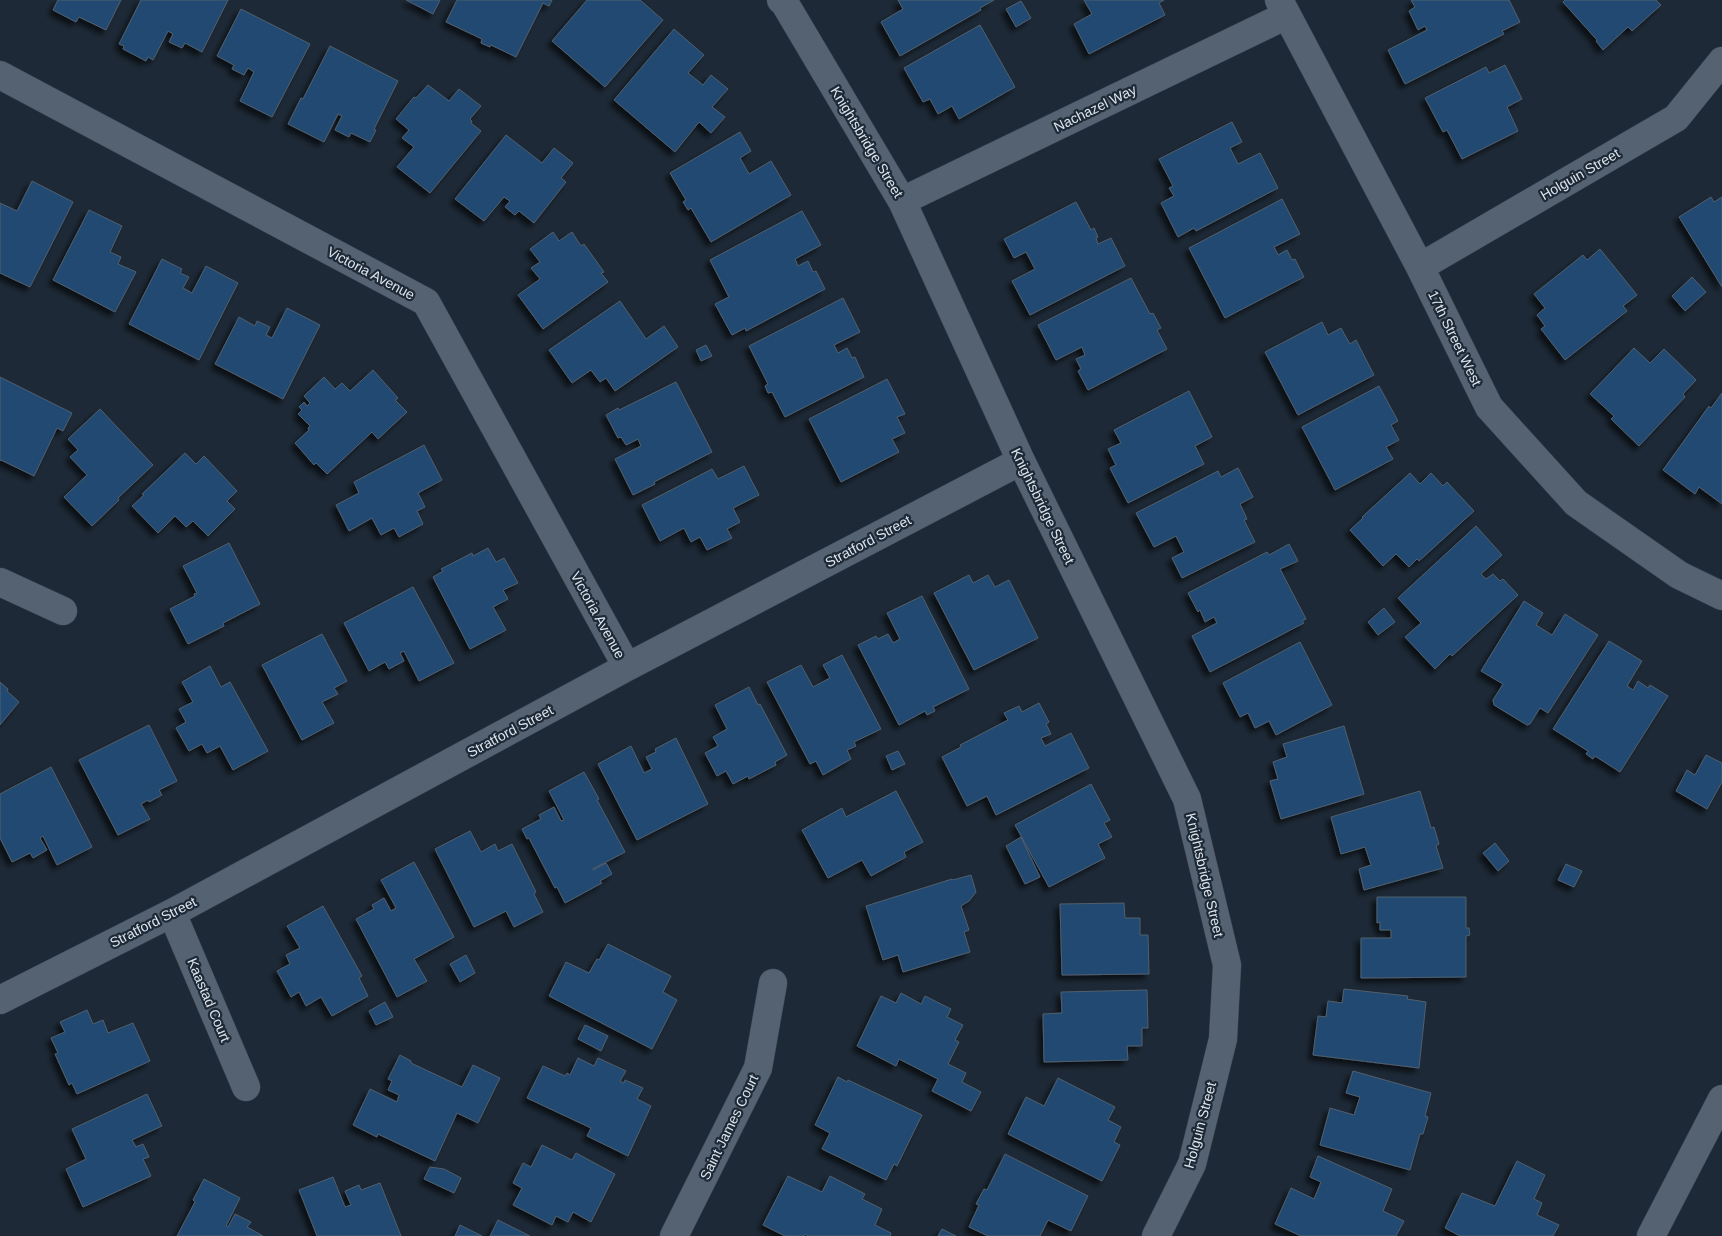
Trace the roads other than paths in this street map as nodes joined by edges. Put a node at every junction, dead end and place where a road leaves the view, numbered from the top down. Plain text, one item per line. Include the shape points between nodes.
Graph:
1 (781, 0) edge
2 (1283, 8) edge
3 (1722, 61) edge
4 (0, 75) edge
5 (902, 200) junction
6 (1420, 267) junction
7 (1021, 461) junction
8 (0, 582) edge
9 (1722, 596) edge
10 (63, 611) dead end
11 (627, 667) junction
12 (172, 913) junction
13 (774, 983) dead end
14 (0, 1000) edge
15 (1223, 1039) joint
16 (246, 1087) dead end
17 (1722, 1098) edge
18 (674, 1236) edge
19 (1156, 1236) edge
20 (1651, 1236) edge

1 - 5 street, Knightsbridge Street
2 - 5 street, Nachazel Way
2 - 6 street, 17th Street West
3 - 6 street, Holguin Street via 1676,118
4 - 11 street, Victoria Avenue via 426,302
5 - 7 street, Knightsbridge Street
6 - 9 street, 17th Street West via 1489,407 1576,503 1679,575
7 - 11 street, Stratford Street
7 - 15 street, Knightsbridge Street via 1188,799 1227,965
8 - 10 street
11 - 12 street, Stratford Street
12 - 14 street, Stratford Street
12 - 16 street, Kaastad Court
13 - 18 street, Saint James Court via 758,1068
15 - 19 street, Holguin Street via 1192,1164
17 - 20 street

